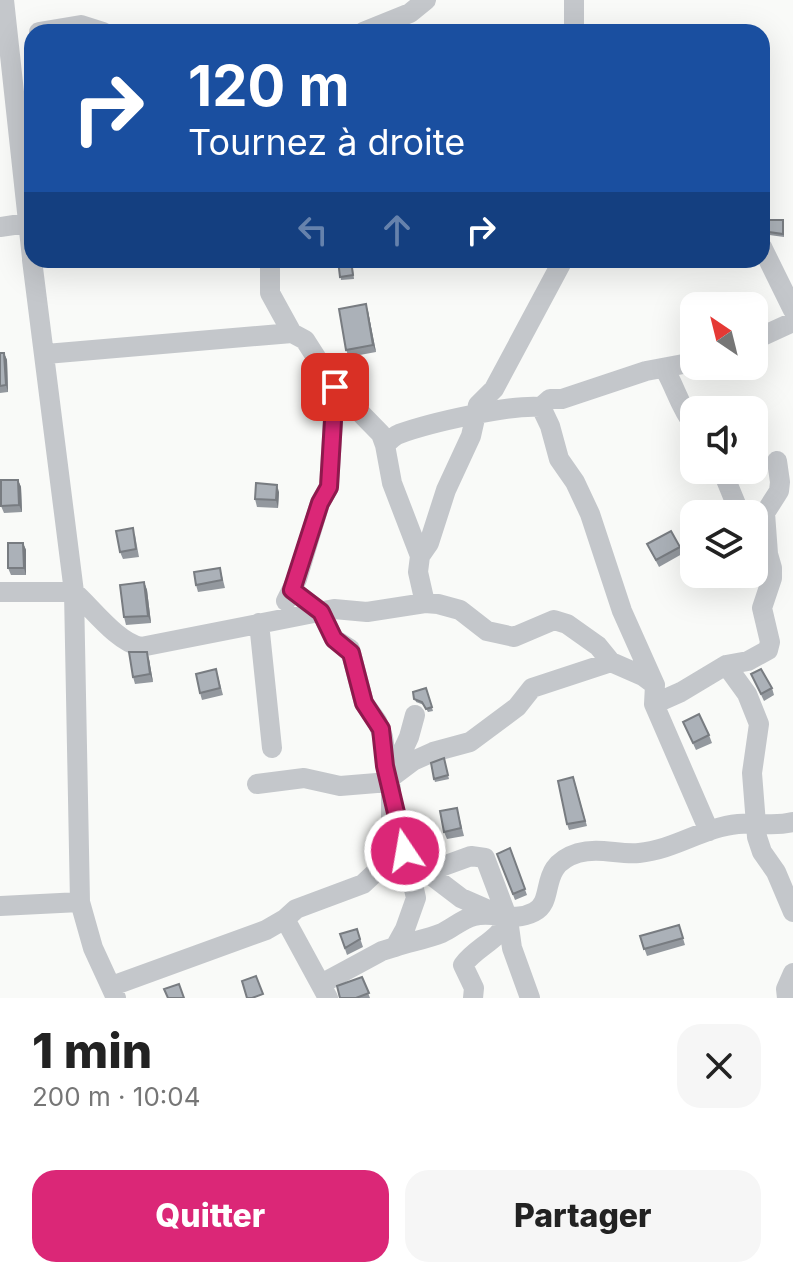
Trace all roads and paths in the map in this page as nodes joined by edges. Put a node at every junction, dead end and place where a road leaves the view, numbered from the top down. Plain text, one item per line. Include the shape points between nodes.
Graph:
1 (426, 0) edge
2 (574, 0) edge
3 (4, 20) edge
4 (383, 24) edge
5 (574, 24) edge
6 (24, 30) edge
7 (24, 197) edge
8 (24, 223) edge
9 (0, 227) edge
10 (770, 263) edge
11 (33, 268) edge
12 (270, 268) edge
13 (559, 268) edge
14 (793, 310) edge
15 (793, 322) edge
16 (292, 333) junction
17 (768, 334) edge
18 (46, 354) junction
19 (680, 365) edge
20 (664, 368) junction
21 (680, 379) edge
22 (675, 386) junction
23 (335, 387) junction
24 (680, 400) edge
25 (541, 407) junction
26 (476, 415) junction
27 (387, 438) junction
28 (777, 461) dead end
29 (420, 556) junction
30 (766, 588) edge
31 (292, 590) junction
32 (0, 592) edge
33 (74, 592) junction
34 (767, 592) junction
35 (425, 603) junction
36 (321, 612) junction
37 (268, 621) junction
38 (611, 662) junction
39 (726, 665) junction
40 (654, 694) junction
41 (415, 715) dead end
42 (272, 748) dead end
43 (257, 784) dead end
44 (390, 784) junction
45 (793, 822) edge
46 (755, 824) junction
47 (709, 831) junction
48 (419, 875) junction
49 (80, 902) junction
50 (0, 906) edge
51 (793, 912) edge
52 (285, 919) junction
53 (508, 919) junction
54 (395, 947) junction
55 (793, 973) edge
56 (324, 991) edge
57 (114, 992) edge
58 (473, 998) edge
59 (530, 998) edge
60 (787, 998) edge

1 - 4 street
2 - 5 street
3 - 6 street
3 - 7 street
8 - 9 street
10 - 14 street
11 - 18 street
12 - 16 street via 270,293
13 - 26 street
15 - 17 street
16 - 18 street
16 - 23 street via 305,340
18 - 33 street
19 - 20 street
20 - 22 street
20 - 25 street via 550,399
21 - 22 street
22 - 24 street
23 - 27 street
23 - 31 street via 329,487
25 - 26 street
25 - 40 street via 559,459 590,514
26 - 27 street
26 - 29 street
27 - 29 street via 392,483
28 - 34 street via 779,491 765,513 772,568
29 - 35 street
30 - 34 street
31 - 36 street
31 - 37 street
32 - 33 street
33 - 37 street via 118,636 141,647
33 - 49 street
34 - 39 street via 762,608 768,650
35 - 36 street
35 - 38 street via 453,607 487,631 514,637 554,620 567,624
36 - 37 street
36 - 44 street via 334,639 351,653 364,703 381,729
37 - 42 street
38 - 40 street via 643,676
38 - 44 street via 532,688 517,707 470,742 413,761
39 - 40 street via 681,692
39 - 46 street via 747,694 759,724 752,773
40 - 47 street
41 - 44 street
43 - 44 street via 304,778 340,786
44 - 48 street via 405,851
44 - 52 street via 391,823 378,870 363,884 296,909
45 - 46 street
46 - 47 street
46 - 51 street via 762,852
47 - 53 street via 655,851 571,856 553,868 537,911
48 - 53 street
48 - 53 street via 482,856
48 - 54 street via 416,898
49 - 50 street
49 - 57 street via 93,948
52 - 56 street
52 - 57 street
53 - 54 street via 471,917 443,933
53 - 58 street via 463,965
53 - 59 street
54 - 56 street
55 - 60 street

